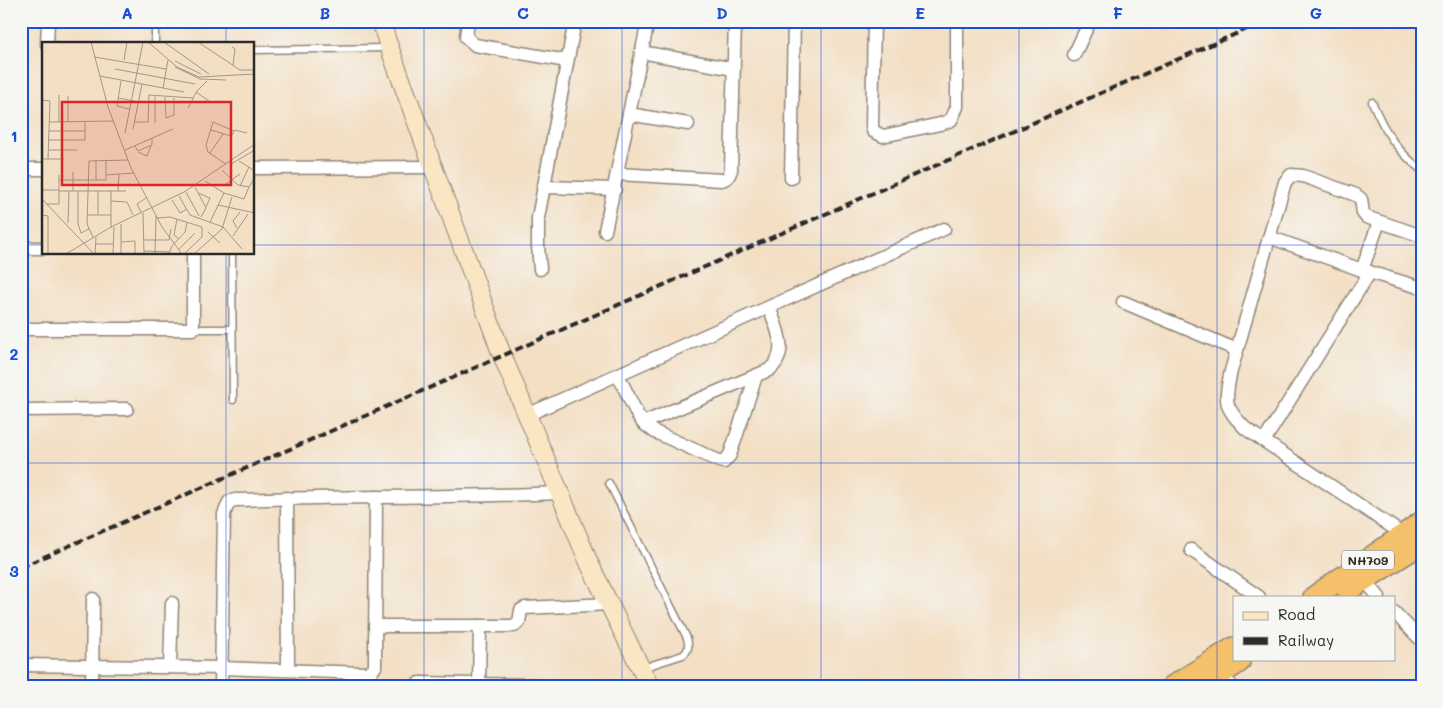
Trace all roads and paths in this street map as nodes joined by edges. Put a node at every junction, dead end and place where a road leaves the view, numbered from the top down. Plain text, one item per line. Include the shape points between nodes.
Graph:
1 (48, 21) edge
2 (155, 21) edge
3 (381, 21) edge
4 (468, 21) edge
5 (575, 21) edge
6 (648, 21) edge
7 (735, 21) edge
8 (794, 21) edge
9 (874, 21) edge
10 (956, 21) edge
11 (1090, 21) edge
12 (47, 42) edge
13 (155, 42) edge
14 (389, 48) junction
15 (255, 50) edge
16 (642, 52) junction
17 (1074, 55) dead end
18 (567, 61) junction
19 (734, 69) junction
20 (1372, 102) dead end
21 (628, 114) junction
22 (688, 124) dead end
23 (433, 167) junction
24 (255, 168) edge
25 (21, 169) edge
26 (42, 169) edge
27 (1422, 171) edge
28 (618, 174) junction
29 (791, 178) dead end
30 (542, 187) junction
31 (614, 190) junction
32 (1379, 222) junction
33 (944, 229) dead end
34 (605, 231) dead end
35 (1422, 236) edge
36 (1269, 237) junction
37 (21, 248) edge
38 (42, 248) edge
39 (193, 255) edge
40 (232, 255) edge
41 (540, 269) dead end
42 (1366, 271) junction
43 (1422, 288) edge
44 (1123, 302) dead end
45 (769, 307) junction
46 (21, 328) edge
47 (193, 329) junction
48 (232, 329) junction
49 (1236, 350) junction
50 (618, 375) junction
51 (756, 376) junction
52 (233, 400) dead end
53 (127, 409) dead end
54 (21, 410) edge
55 (527, 415) junction
56 (643, 423) junction
57 (1264, 441) junction
58 (609, 484) dead end
59 (560, 493) junction
60 (376, 497) junction
61 (287, 498) junction
62 (1422, 522) edge
63 (1413, 539) edge
64 (1192, 550) dead end
65 (1364, 580) junction
66 (1258, 596) edge
67 (1316, 596) edge
68 (1340, 596) edge
69 (1378, 596) edge
70 (92, 599) dead end
71 (172, 603) dead end
72 (610, 604) junction
73 (1396, 614) edge
74 (374, 626) junction
75 (480, 626) junction
76 (1422, 641) edge
77 (1233, 649) edge
78 (1242, 660) edge
79 (21, 665) edge
80 (92, 666) junction
81 (170, 667) junction
82 (222, 668) junction
83 (641, 668) junction
84 (288, 669) junction
85 (1227, 680) edge
86 (419, 683) dead end
87 (1422, 683) edge
88 (480, 685) edge
89 (536, 685) dead end
90 (92, 687) edge
91 (221, 687) edge
92 (650, 687) edge
93 (1172, 687) edge
94 (1201, 687) edge
95 (1417, 687) edge

1 - 12 street
2 - 13 lane
3 - 14 main road
4 - 18 street via 466,37 475,45
5 - 18 street
6 - 16 street
7 - 19 street
8 - 29 street
9 - 10 street via 872,125 873,131 882,136 940,124 951,120 955,114
11 - 17 street
14 - 15 lane
14 - 23 main road
16 - 19 street
16 - 21 street
18 - 30 street
19 - 28 street via 731,170 726,178
20 - 27 lane via 1386,132 1400,151
21 - 22 street
21 - 28 street
23 - 24 street
23 - 55 main road
25 - 26 street
28 - 31 street
30 - 31 street
30 - 41 street via 538,218
31 - 34 street
32 - 35 street
32 - 36 street via 1366,217 1361,198 1356,195 1296,174 1285,182
32 - 42 street
33 - 45 street
36 - 42 street
36 - 49 street
37 - 38 street
39 - 47 street
40 - 48 lane
42 - 43 street
42 - 57 street
44 - 49 street
45 - 50 street
45 - 51 street via 779,336 780,355 776,365
46 - 47 street
47 - 48 lane
48 - 52 lane
49 - 57 street via 1227,390 1228,409 1246,430
50 - 55 street
50 - 56 street
51 - 56 street
51 - 56 street via 730,455 724,462 655,432
53 - 54 street
55 - 59 main road
57 - 63 street
58 - 83 lane via 689,646 683,655
59 - 60 street
59 - 72 main road
60 - 61 street
60 - 74 street
61 - 82 street via 236,500 226,506
61 - 84 street
62 - 63 highway, NH709
63 - 65 highway, NH709
63 - 67 highway, NH709
64 - 66 street
65 - 68 highway, NH709
65 - 69 street
70 - 80 street
71 - 81 street
72 - 75 street via 529,607 521,610 514,626
72 - 83 main road
73 - 76 street
74 - 75 street
74 - 84 street via 372,671
75 - 88 street
77 - 93 highway
78 - 85 highway
79 - 80 street
80 - 81 street
80 - 90 street
81 - 82 street
82 - 84 street
82 - 91 street
83 - 92 main road
85 - 94 highway
86 - 88 street
87 - 95 street
88 - 89 street

